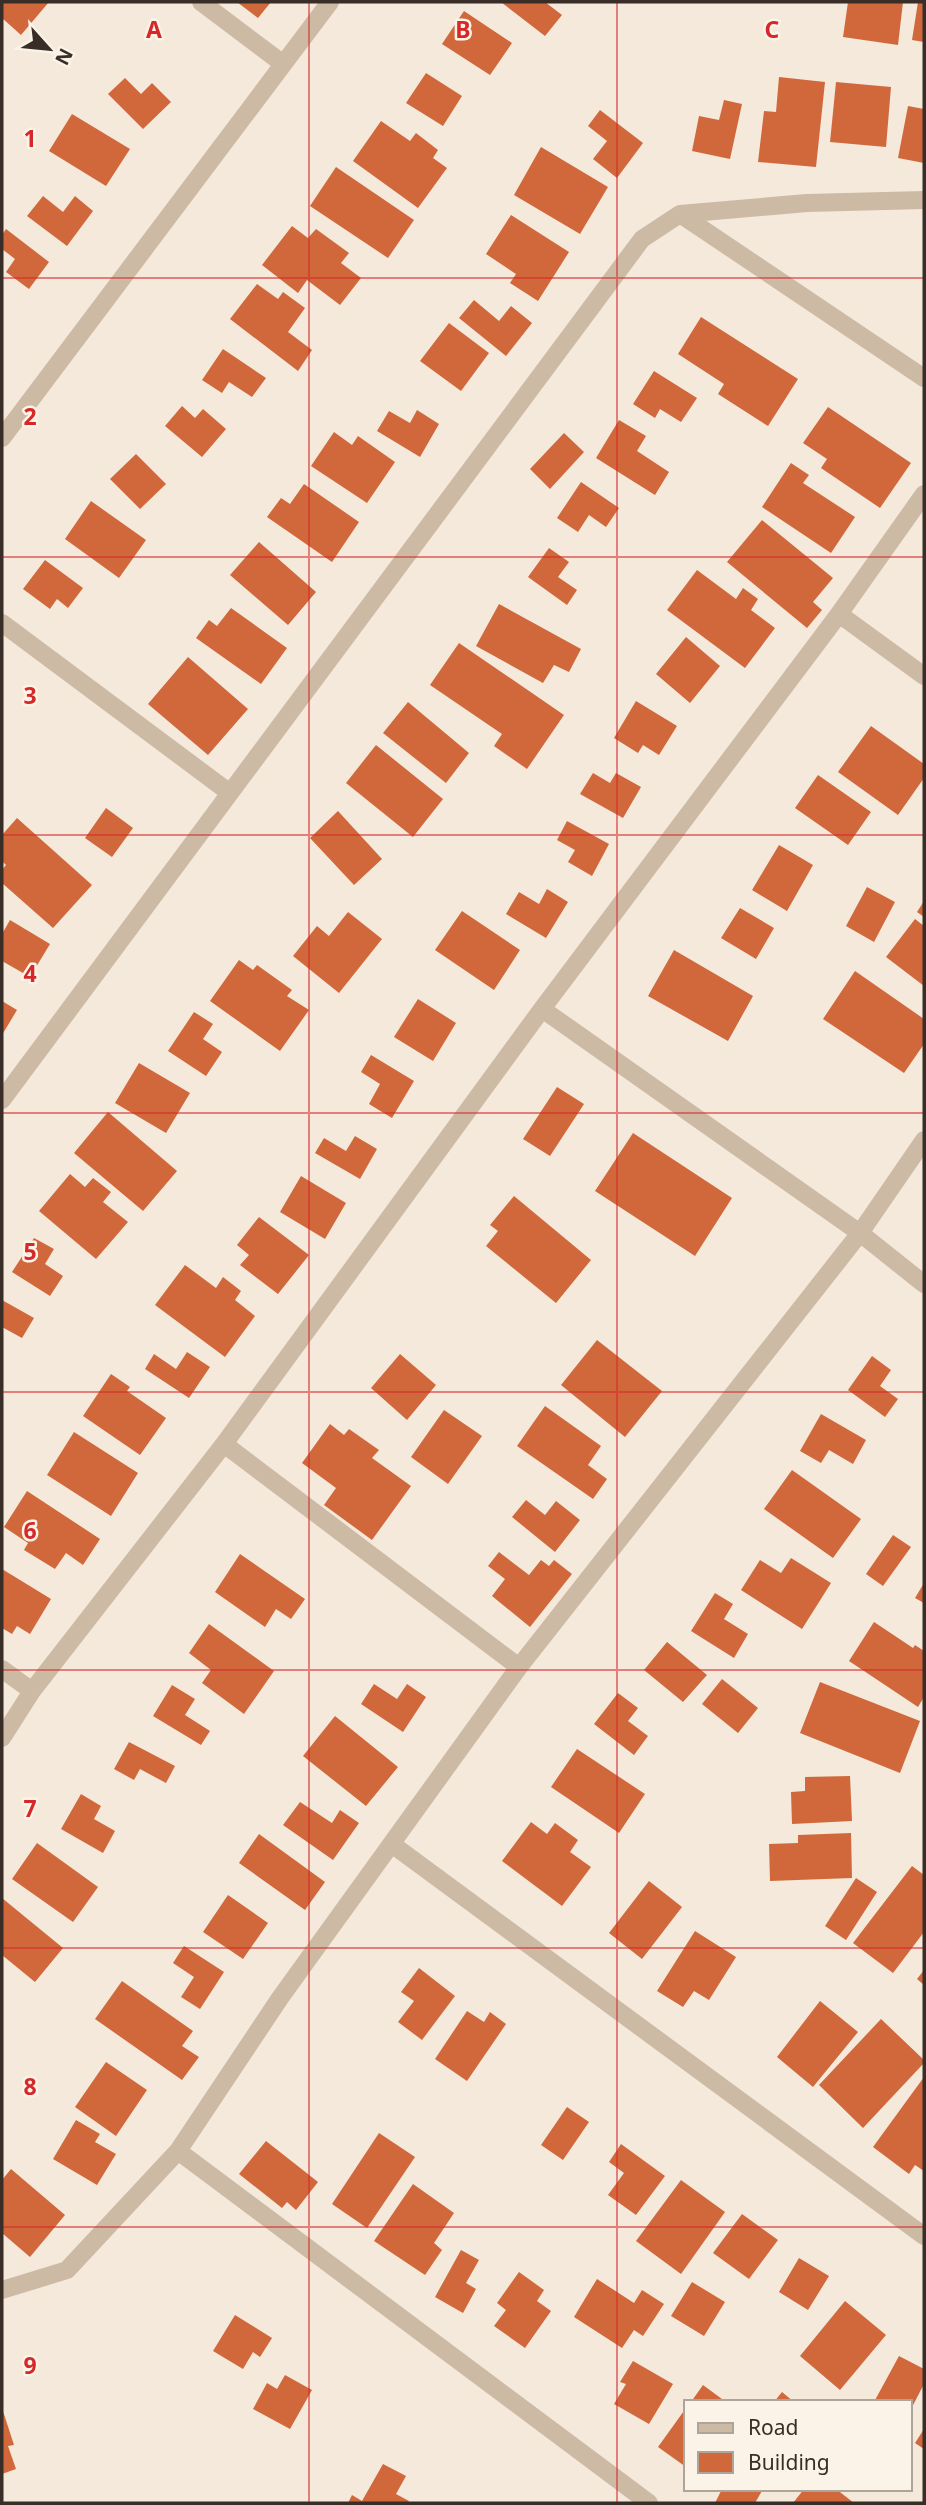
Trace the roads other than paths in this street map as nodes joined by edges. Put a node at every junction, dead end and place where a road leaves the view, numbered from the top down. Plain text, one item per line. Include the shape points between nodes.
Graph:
1 (201, 2) edge
2 (330, 2) edge
3 (282, 63) junction
4 (924, 200) edge
5 (680, 214) junction
6 (924, 378) edge
7 (2, 438) edge
8 (924, 494) edge
9 (839, 614) junction
10 (2, 623) edge
11 (924, 676) edge
12 (230, 793) junction
13 (542, 1009) junction
14 (2, 1100) edge
15 (924, 1140) edge
16 (860, 1233) junction
17 (924, 1284) edge
18 (224, 1444) junction
19 (519, 1667) junction
20 (2, 1669) edge
21 (32, 1690) junction
22 (2, 1738) edge
23 (393, 1845) junction
24 (178, 2151) junction
25 (924, 2236) edge
26 (2, 2290) edge
27 (649, 2503) edge

1 - 3 street
2 - 3 street
3 - 7 street
4 - 5 street via 807,203
5 - 6 street
5 - 12 street via 634,249
8 - 9 street
9 - 11 street
9 - 13 street
10 - 12 street
12 - 14 street
13 - 16 street
13 - 18 street
15 - 16 street
16 - 17 street
16 - 19 street
18 - 19 street
18 - 21 street
19 - 23 street
20 - 21 street
21 - 22 street
23 - 24 street via 280,1998
23 - 25 street
24 - 26 street via 67,2270
24 - 27 street

